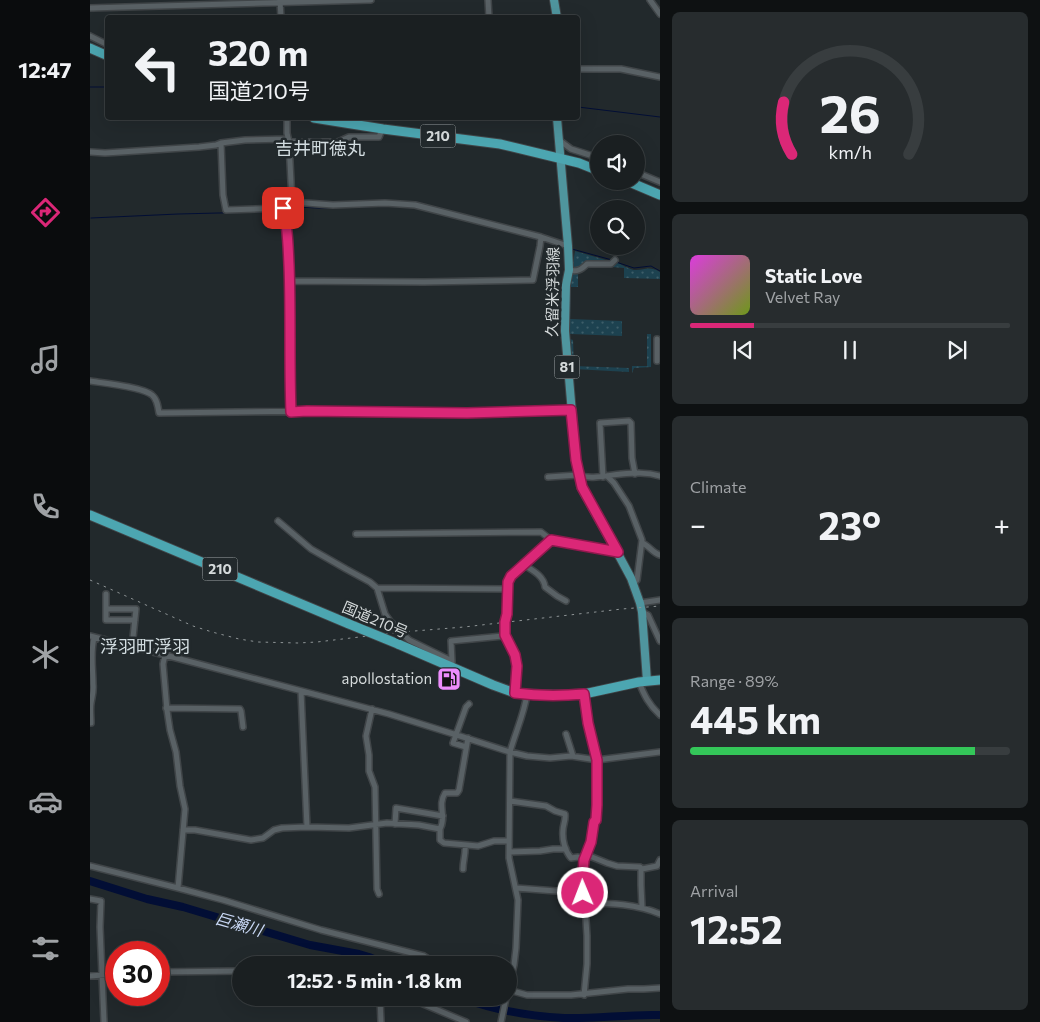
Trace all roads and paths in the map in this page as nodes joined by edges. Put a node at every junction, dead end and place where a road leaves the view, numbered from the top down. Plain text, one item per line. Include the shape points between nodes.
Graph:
1 (371, 0) edge
2 (488, 0) edge
3 (554, 0) edge
4 (650, 0) edge
5 (280, 1) edge
6 (90, 8) edge
7 (660, 14) edge
8 (280, 15) edge
9 (489, 15) edge
10 (556, 15) edge
11 (90, 36) edge
12 (105, 44) edge
13 (90, 48) edge
14 (105, 55) edge
15 (580, 69) edge
16 (660, 77) edge
17 (287, 120) edge
18 (327, 120) edge
19 (557, 120) edge
20 (381, 132) dead end
21 (289, 140) junction
22 (560, 140) junction
23 (221, 142) junction
24 (90, 152) edge
25 (590, 155) edge
26 (561, 159) junction
27 (590, 167) edge
28 (645, 176) edge
29 (660, 182) edge
30 (645, 189) edge
31 (660, 195) edge
32 (292, 202) junction
33 (284, 211) junction
34 (541, 237) junction
35 (568, 246) junction
36 (614, 261) dead end
37 (568, 270) junction
38 (290, 281) junction
39 (658, 343) edge
40 (657, 361) dead end
41 (90, 381) edge
42 (571, 410) junction
43 (291, 412) junction
44 (635, 474) junction
45 (578, 475) junction
46 (605, 476) junction
47 (660, 476) edge
48 (548, 478) dead end
49 (90, 515) edge
50 (278, 520) dead end
51 (356, 534) dead end
52 (551, 540) junction
53 (642, 543) junction
54 (618, 552) junction
55 (660, 555) edge
56 (524, 564) junction
57 (632, 582) junction
58 (376, 588) junction
59 (507, 589) junction
60 (106, 594) dead end
61 (660, 600) edge
62 (566, 601) dead end
63 (640, 603) junction
64 (106, 609) junction
65 (642, 612) junction
66 (135, 620) junction
67 (505, 635) junction
68 (92, 637) edge
69 (660, 641) edge
70 (132, 647) junction
71 (165, 655) junction
72 (452, 664) junction
73 (660, 680) edge
74 (643, 681) junction
75 (301, 691) junction
76 (515, 693) junction
77 (526, 694) junction
78 (584, 694) junction
79 (469, 704) dead end
80 (166, 708) junction
81 (372, 710) junction
82 (660, 715) edge
83 (90, 723) edge
84 (243, 727) dead end
85 (456, 734) junction
86 (566, 734) dead end
87 (468, 738) junction
88 (466, 747) junction
89 (510, 752) junction
90 (660, 752) edge
91 (573, 756) junction
92 (597, 760) junction
93 (510, 802) junction
94 (443, 816) junction
95 (376, 824) junction
96 (395, 824) junction
97 (307, 827) junction
98 (440, 829) junction
99 (183, 830) junction
100 (509, 841) junction
101 (466, 845) junction
102 (566, 849) junction
103 (509, 852) junction
104 (586, 857) junction
105 (660, 860) edge
106 (90, 866) edge
107 (641, 868) junction
108 (463, 869) dead end
109 (178, 888) junction
110 (516, 888) junction
111 (583, 893) junction
112 (379, 894) dead end
113 (90, 899) edge
114 (585, 903) junction
115 (642, 907) junction
116 (660, 914) edge
117 (424, 956) edge
118 (515, 956) edge
119 (232, 971) edge
120 (170, 972) edge
121 (102, 975) junction
122 (105, 975) edge
123 (90, 976) edge
124 (660, 988) edge
125 (517, 992) edge
126 (584, 995) junction
127 (380, 1006) edge
128 (428, 1006) edge
129 (504, 1006) edge
130 (104, 1022) edge
131 (381, 1022) edge
132 (466, 1022) edge
133 (501, 1022) edge

1 - 5 street
2 - 9 street
3 - 10 main road
4 - 7 street
5 - 6 street
5 - 8 street
11 - 12 street
13 - 14 highway
15 - 16 street via 622,69
17 - 21 street
18 - 26 highway, 210 via 500,144
19 - 22 main road, 久留米浮羽線 / 81
20 - 21 street via 379,137 349,137 338,142
21 - 23 street
21 - 32 street
22 - 25 street via 571,149
22 - 26 main road, 久留米浮羽線 / 81
23 - 24 street via 199,148
23 - 33 street via 226,210
26 - 27 highway, 210
26 - 35 main road, 久留米浮羽線 / 81
28 - 29 street
30 - 31 highway
32 - 33 street
32 - 34 street via 415,205
33 - 38 street
34 - 35 street
34 - 38 street via 533,280
35 - 37 main road, 久留米浮羽線 / 81
36 - 37 street via 611,264 587,264 576,272
37 - 42 main road, 久留米浮羽線 / 81 via 565,331
38 - 43 street
39 - 40 street
41 - 43 street via 151,393 159,413
42 - 43 street
42 - 45 main road, 久留米浮羽線 / 81
44 - 46 street
44 - 46 street via 629,421 600,423
44 - 47 street
45 - 46 street
45 - 48 street
45 - 54 main road, 久留米浮羽線 / 81
46 - 53 street via 614,483 629,506
49 - 72 highway, 国道210号 / 210, bridge
50 - 58 street via 311,550
51 - 52 street via 542,532
52 - 54 street
52 - 56 street
53 - 55 street
53 - 57 street via 637,580
54 - 57 main road, 久留米浮羽線 / 81
56 - 59 street via 511,576
56 - 62 street via 540,577 545,586
57 - 63 main road, 久留米浮羽線 / 81
58 - 59 street
58 - 72 street via 385,614 409,640
59 - 67 street
60 - 64 street
61 - 63 street
63 - 65 main road, 81
64 - 66 street via 106,620
64 - 66 street via 136,609
65 - 69 street via 648,615
65 - 74 main road, 81
66 - 70 street
67 - 72 street via 451,642
67 - 76 street via 517,666
68 - 70 street
68 - 83 street via 94,684
70 - 71 street
71 - 75 street
71 - 80 street via 162,664
72 - 76 highway, 国道210号 / 210
73 - 74 highway, 国道210号 / 210
74 - 78 highway, 国道210号 / 210
74 - 82 street via 644,694
75 - 81 street
75 - 97 street
76 - 77 highway, 国道210号 / 210
77 - 78 highway, 国道210号 / 210
77 - 89 street via 525,708
78 - 92 street
79 - 85 street
80 - 84 street via 240,709
80 - 99 street via 185,810
81 - 85 street
81 - 95 street via 366,736 369,771 375,785
85 - 87 street
85 - 88 street via 454,743
86 - 91 street
87 - 88 street
87 - 89 street
88 - 94 street via 459,790 457,793 445,793 441,806
89 - 91 street via 550,758
89 - 93 street
90 - 92 street
91 - 92 street
92 - 104 street via 596,820
93 - 100 street
93 - 102 street via 546,806 566,814 563,833
94 - 96 street via 396,808
94 - 98 street
95 - 96 street
95 - 97 street via 349,828
95 - 112 street
96 - 98 street
97 - 99 street via 282,828 251,840
98 - 101 street via 440,840 444,843
99 - 109 street
100 - 101 street
100 - 103 street
101 - 108 street
102 - 103 street
102 - 104 street via 571,858
103 - 110 street
104 - 107 street
104 - 111 street
105 - 107 street via 657,866
106 - 109 street
107 - 115 street
109 - 117 street
110 - 111 street
110 - 118 street
111 - 114 street
113 - 121 street via 101,901
114 - 115 street
114 - 126 street via 587,964
115 - 116 street
119 - 120 street
121 - 122 street
121 - 123 street
121 - 130 street
124 - 126 street
125 - 126 street via 546,996
127 - 131 street
128 - 132 street
129 - 133 street

